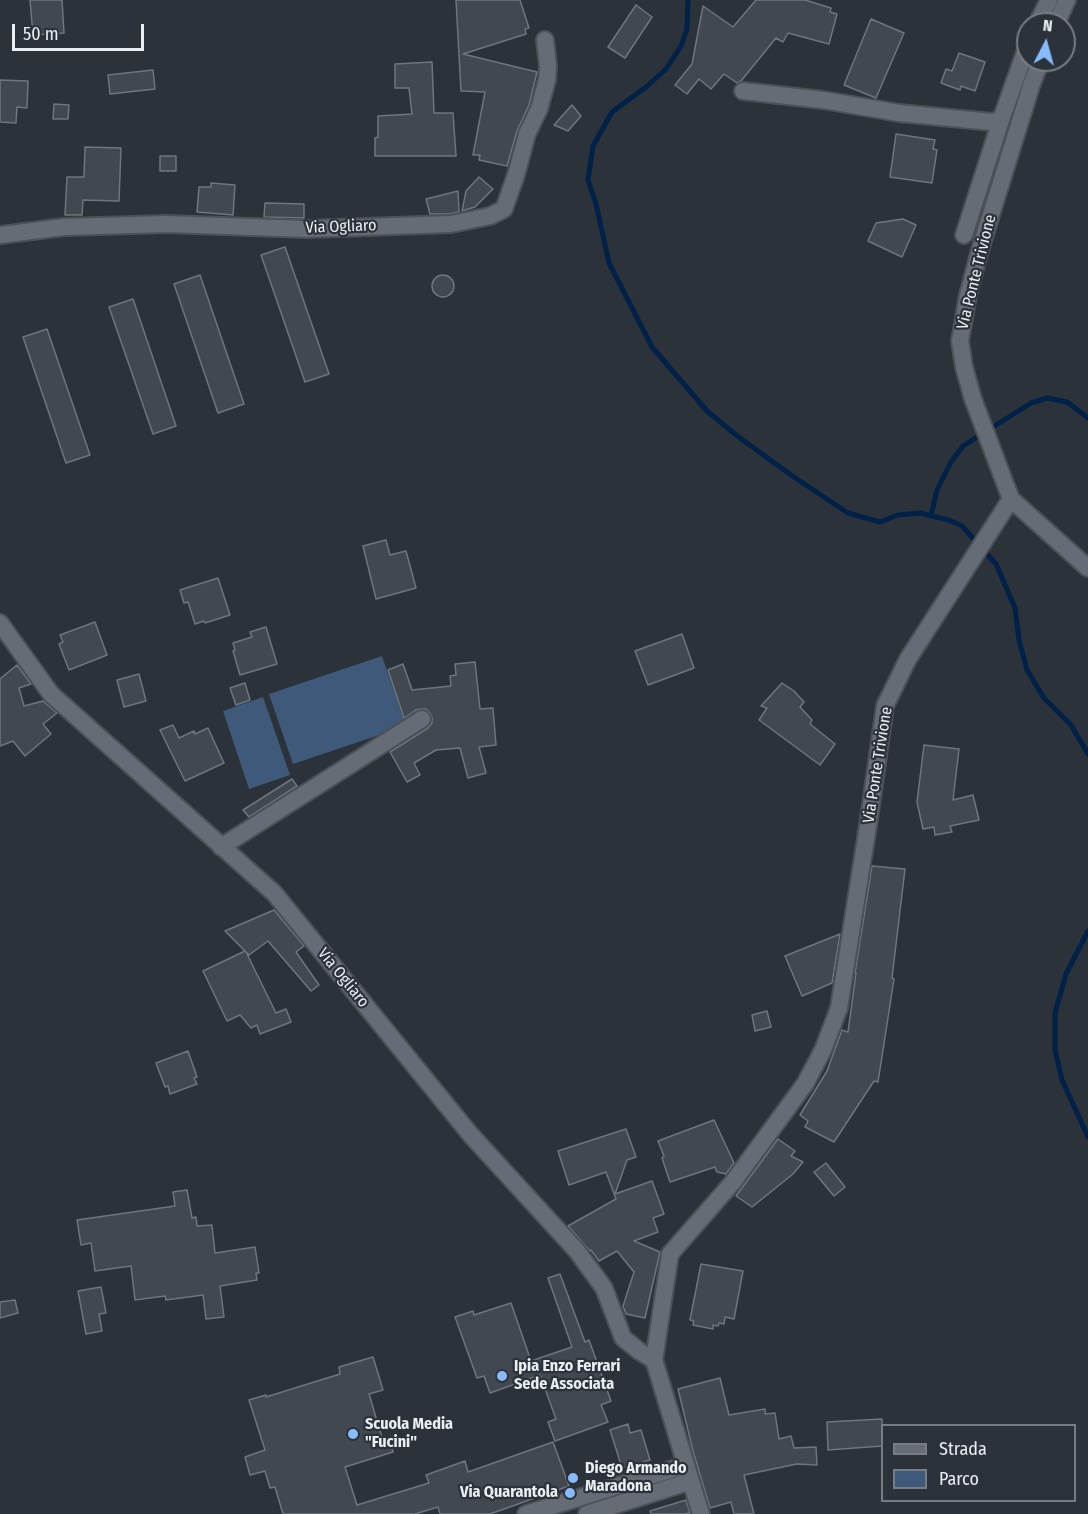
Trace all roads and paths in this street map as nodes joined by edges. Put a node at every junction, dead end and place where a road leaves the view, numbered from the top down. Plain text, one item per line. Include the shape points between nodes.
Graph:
1 (545, 40) dead end
2 (1018, 72) edge
3 (1036, 72) edge
4 (743, 91) dead end
5 (1001, 120) junction
6 (0, 235) edge
7 (964, 235) dead end
8 (1011, 499) junction
9 (1088, 568) edge
10 (0, 623) edge
11 (422, 719) dead end
12 (221, 846) junction
13 (654, 1360) junction
14 (688, 1473) junction
15 (526, 1514) edge
16 (587, 1514) edge
17 (701, 1514) edge

1 - 6 street, Via Ogliaro via 547,80 539,109 527,134 504,209 490,216 451,224 307,229 167,224 64,227
2 - 5 street
3 - 8 street, Via Ponte Trivione via 980,250 960,341 973,399
4 - 5 street via 899,113
5 - 7 street
8 - 9 street
8 - 13 street, Via Ponte Trivione via 908,660 885,706 839,1008 823,1050 805,1084 733,1182 670,1254
10 - 12 street, Via Ogliaro via 51,694
11 - 12 street
12 - 13 street, Via Ogliaro via 274,893 470,1134 577,1251 604,1288 623,1338
13 - 14 street
14 - 15 street
14 - 16 street
14 - 17 street

